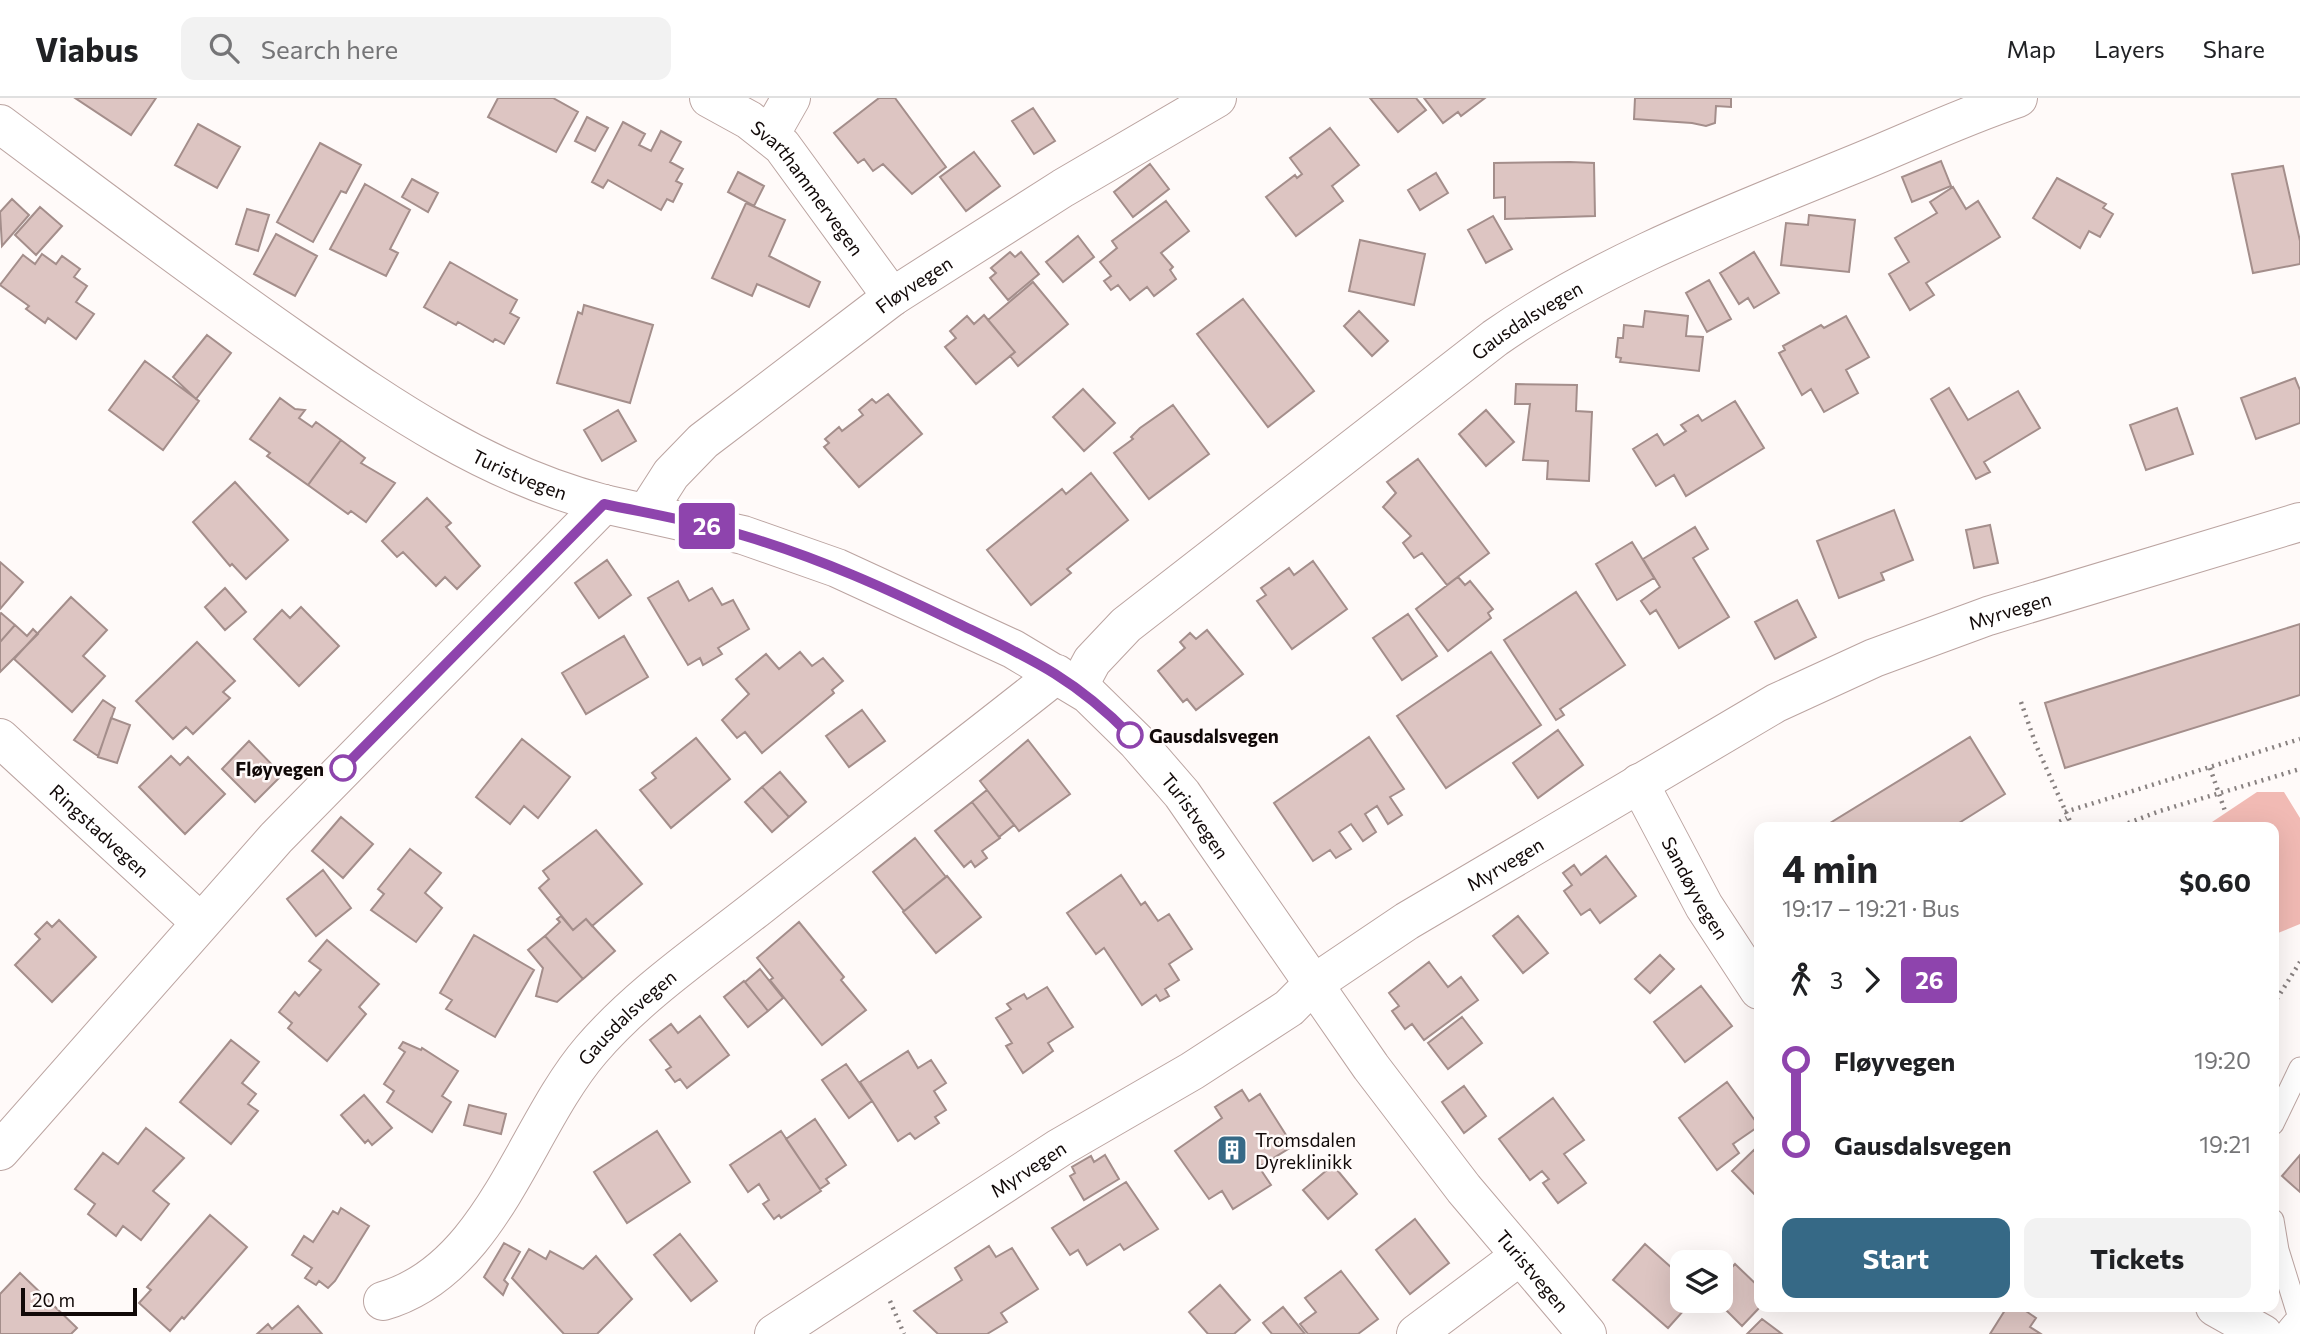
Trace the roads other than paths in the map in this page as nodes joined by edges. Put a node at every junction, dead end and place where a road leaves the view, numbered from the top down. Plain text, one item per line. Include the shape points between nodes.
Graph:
1 (709, 98) edge
2 (791, 98) edge
3 (1217, 98) edge
4 (2018, 98) edge
5 (0, 124) edge
6 (770, 135) junction
7 (892, 297) junction
8 (604, 504) junction
9 (646, 513) junction
10 (2300, 522) edge
11 (1068, 680) junction
12 (0, 738) edge
13 (1639, 783) junction
14 (200, 922) junction
15 (1754, 983) edge
16 (1312, 985) junction
17 (2300, 1068) edge
18 (2279, 1112) edge
19 (0, 1151) edge
20 (2279, 1253) edge
21 (1520, 1256) junction
22 (383, 1301) dead end
23 (2225, 1312) edge
24 (2300, 1321) edge
25 (2300, 1328) edge
26 (774, 1334) edge
27 (1416, 1334) edge
28 (1587, 1334) edge
29 (2263, 1334) edge
30 (2295, 1334) edge

1 - 6 street, Svarthammervegen
2 - 6 street
3 - 7 street, Fløyvegen via 1063,188
4 - 11 street, Gausdalsvegen via 1688,234 1540,307 1126,625
5 - 8 street, Turistvegen via 402,416 521,476
6 - 7 street, Svarthammervegen
7 - 9 street, Fløyvegen via 703,441 671,474
8 - 9 street, Turistvegen
8 - 14 street via 343,768
9 - 11 street, Turistvegen via 743,535 837,568 1013,649
10 - 13 street, Myrvegen via 2022,605 1874,658 1776,703
11 - 16 street, Turistvegen via 1137,742 1182,794
11 - 22 street, Gausdalsvegen via 697,955 623,1018 592,1049 557,1096 507,1188 470,1238 421,1284
12 - 14 street, Ringstadvegen
13 - 15 street, Sandøyvegen via 1713,923
13 - 16 street, Myrvegen via 1407,921
14 - 19 street
16 - 21 street, Turistvegen via 1443,1162
16 - 26 street, Myrvegen via 1279,1015 1059,1148
17 - 18 lane
20 - 24 lane
21 - 27 street
21 - 28 street, Turistvegen
23 - 29 street
25 - 30 street

